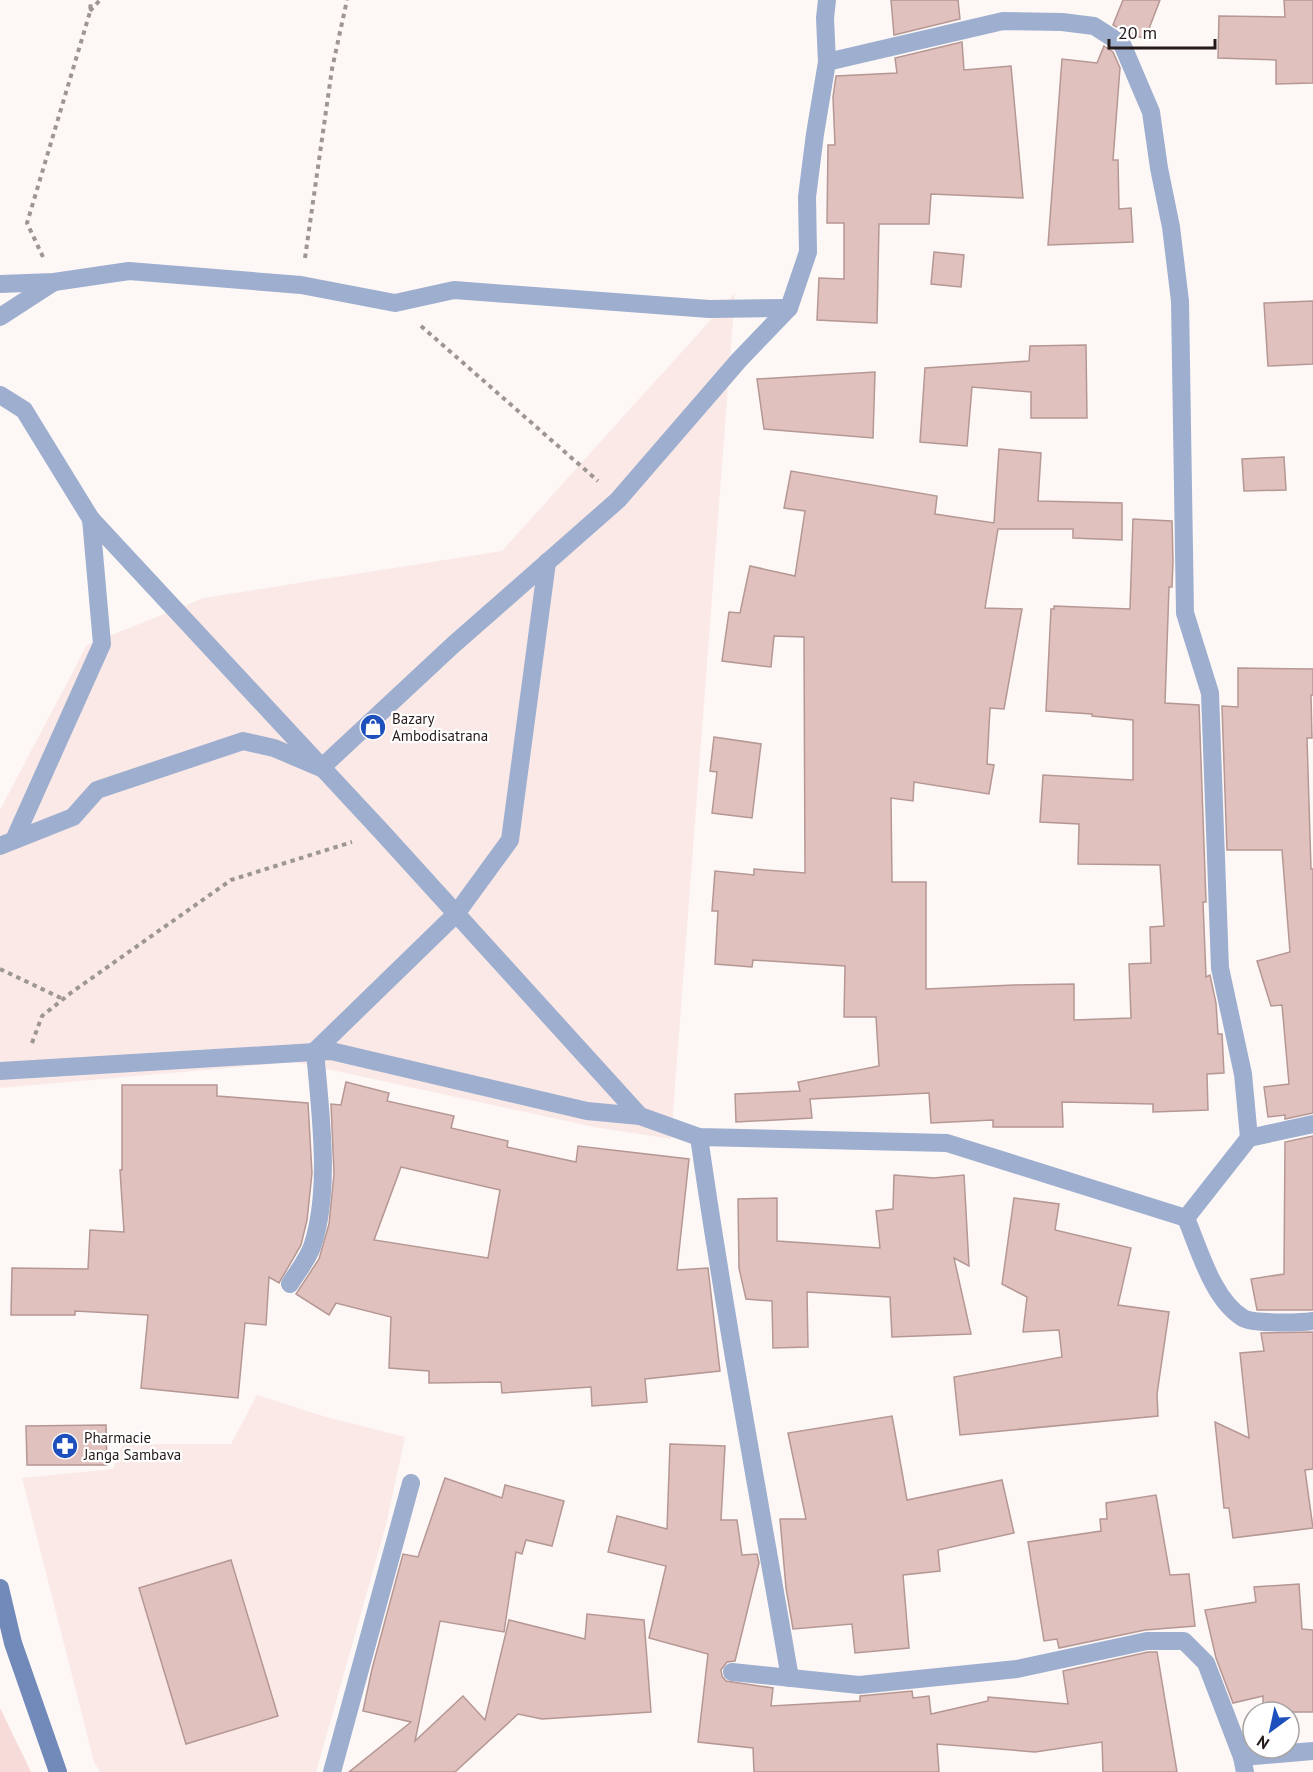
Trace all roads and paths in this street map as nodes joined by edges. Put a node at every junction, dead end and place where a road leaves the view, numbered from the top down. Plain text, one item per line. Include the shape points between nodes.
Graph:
1 (91, 0) edge
2 (100, 0) edge
3 (347, 0) edge
4 (827, 0) edge
5 (90, 12) junction
6 (827, 62) junction
7 (54, 282) junction
8 (0, 284) edge
9 (301, 285) junction
10 (395, 303) junction
11 (789, 308) junction
12 (0, 317) edge
13 (0, 394) edge
14 (618, 500) junction
15 (91, 519) junction
16 (547, 562) junction
17 (321, 768) junction
18 (382, 832) junction
19 (7, 843) edge
20 (456, 914) junction
21 (0, 969) edge
22 (63, 999) junction
23 (315, 1051) junction
24 (22, 1070) junction
25 (0, 1071) edge
26 (640, 1116) junction
27 (1313, 1124) edge
28 (699, 1137) junction
29 (1249, 1138) junction
30 (1186, 1218) junction
31 (290, 1284) dead end
32 (1313, 1321) edge
33 (411, 1483) dead end
34 (0, 1588) edge
35 (6, 1646) edge
36 (732, 1672) dead end
37 (790, 1678) junction
38 (1313, 1751) edge
39 (1243, 1765) edge
40 (58, 1772) edge
41 (332, 1772) edge

1 - 5 path
2 - 5 path
3 - 9 path via 332,69
4 - 6 street
5 - 7 path via 27,223
6 - 11 street via 807,197 807,252
6 - 29 street via 1003,21 1094,26 1122,44 1151,112 1180,301 1185,613 1210,693 1220,968 1243,1074
7 - 8 street
7 - 9 street via 129,271
7 - 12 street
9 - 10 street
10 - 11 street via 454,290 710,309
10 - 14 path
11 - 14 street
13 - 15 street via 24,410
14 - 16 street
15 - 17 street
15 - 19 street via 102,644
16 - 17 street
16 - 20 street via 510,840
17 - 18 street
17 - 19 street via 274,748 243,741 96,790 73,817
18 - 20 street
18 - 22 path via 231,880
20 - 23 street
20 - 26 street
21 - 22 path
22 - 24 path via 42,1016
23 - 24 street
23 - 26 street via 331,1051 587,1111
23 - 31 street via 322,1193 313,1246
24 - 25 street
26 - 28 street
27 - 29 street
28 - 30 street via 948,1143
28 - 37 street via 718,1269
29 - 30 street
30 - 32 street via 1221,1298 1245,1319
33 - 41 street
34 - 35 main road
35 - 40 main road
36 - 37 street
37 - 39 street via 870,1683 1017,1669 1147,1641 1184,1641 1206,1663
38 - 39 street

